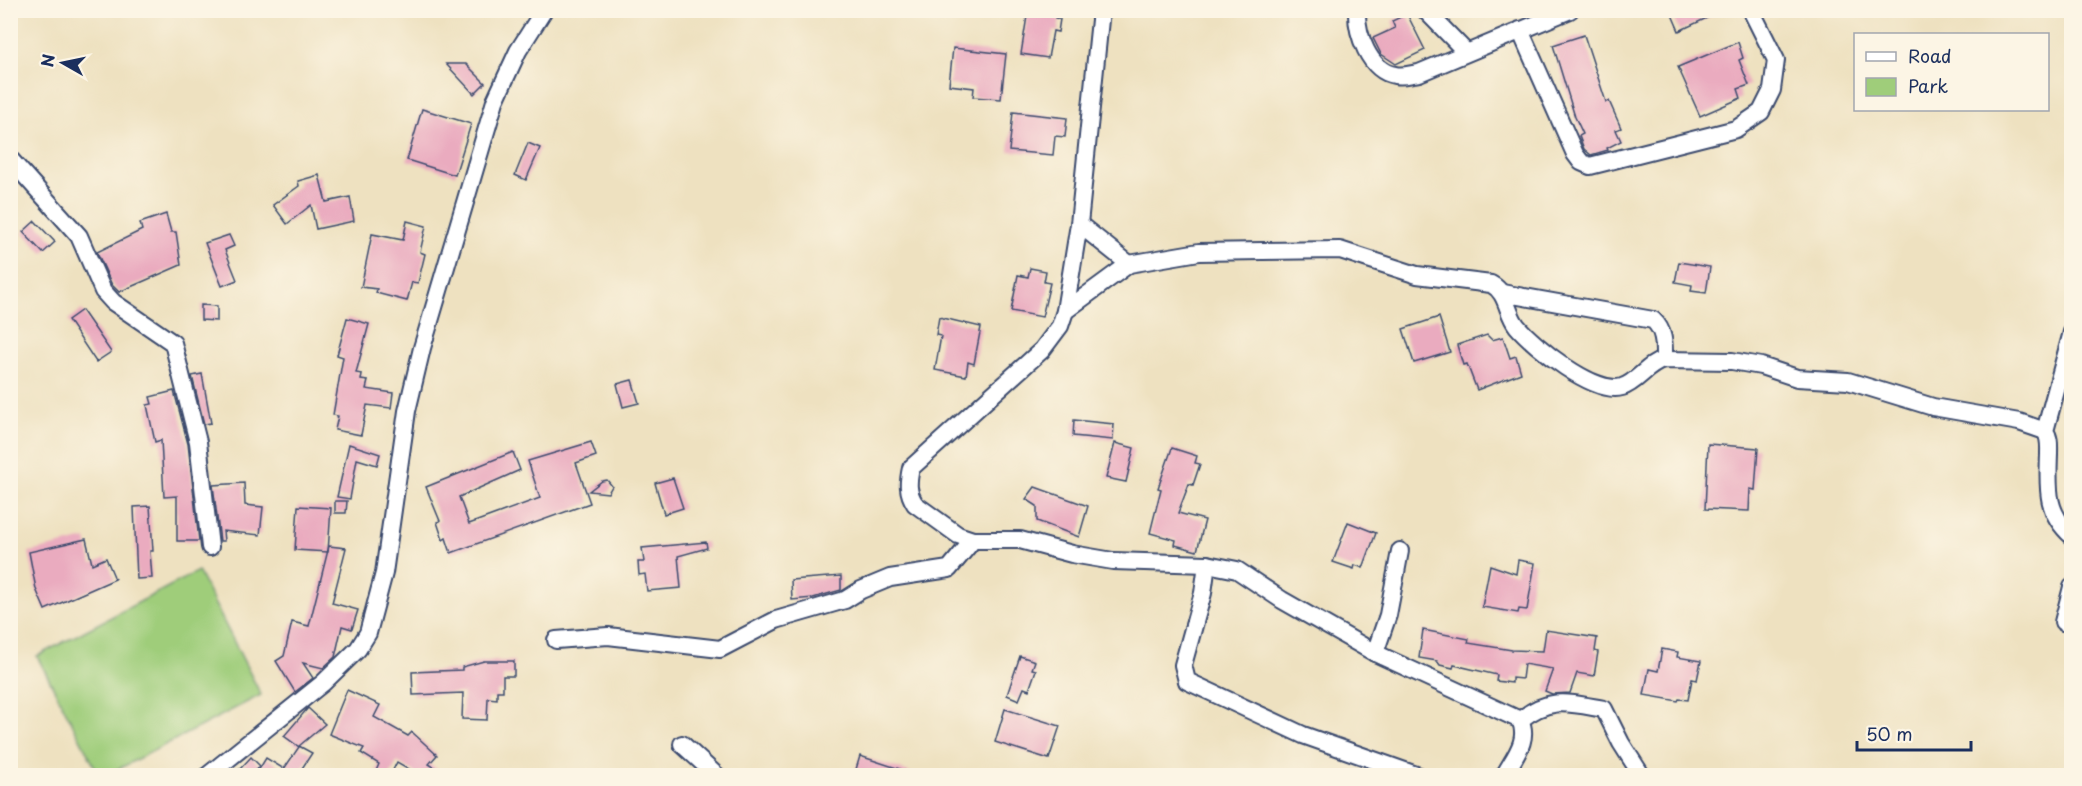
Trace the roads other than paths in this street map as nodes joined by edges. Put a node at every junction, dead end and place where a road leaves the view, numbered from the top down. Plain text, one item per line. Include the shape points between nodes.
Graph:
1 (543, 10) edge
2 (1101, 10) edge
3 (1357, 10) edge
4 (1425, 10) edge
5 (1570, 10) edge
6 (1752, 10) edge
7 (1520, 30) junction
8 (1465, 51) junction
9 (10, 159) edge
10 (1079, 224) junction
11 (1129, 264) junction
12 (1502, 293) junction
13 (1065, 311) junction
14 (2072, 332) edge
15 (1664, 360) junction
16 (2045, 431) junction
17 (2072, 536) edge
18 (973, 540) junction
19 (210, 547) dead end
20 (1401, 551) dead end
21 (1208, 564) junction
22 (2072, 587) edge
23 (2064, 622) dead end
24 (556, 640) dead end
25 (1375, 653) junction
26 (1520, 720) junction
27 (682, 744) dead end
28 (210, 775) edge
29 (717, 776) edge
30 (1419, 776) edge
31 (1504, 776) edge
32 (1642, 776) edge

1 - 28 street via 495,101 422,348 407,411 384,573 368,633 323,683
2 - 10 street
3 - 8 street via 1356,26 1363,46 1384,71 1393,75 1419,73
4 - 8 street
5 - 7 street
6 - 7 street via 1776,60 1772,90 1761,112 1736,129 1590,166 1575,154
7 - 8 street
9 - 19 street via 79,236 103,291 173,343 198,442
10 - 11 street
10 - 13 street
11 - 12 street via 1199,252 1340,250 1418,275 1491,284
11 - 13 street
12 - 15 street via 1653,320 1663,338
12 - 15 street via 1515,324 1586,380 1603,387 1623,387
13 - 18 street via 1060,326 1042,351 911,468 909,493 915,504 958,535
14 - 16 street
15 - 16 street via 1732,361 1797,378 1848,381 1933,407 2019,422
16 - 17 street via 2049,438 2048,481 2053,513 2056,522
18 - 21 street via 1020,540 1072,555 1113,561
18 - 24 street via 949,569 890,579 845,600 776,620 720,649 608,636
20 - 25 street via 1388,615
21 - 25 street via 1237,570
21 - 30 street via 1183,665 1187,681 1304,735
22 - 23 street
25 - 26 street
26 - 31 street via 1524,740
26 - 32 street via 1541,705 1553,703 1604,709
27 - 29 street

